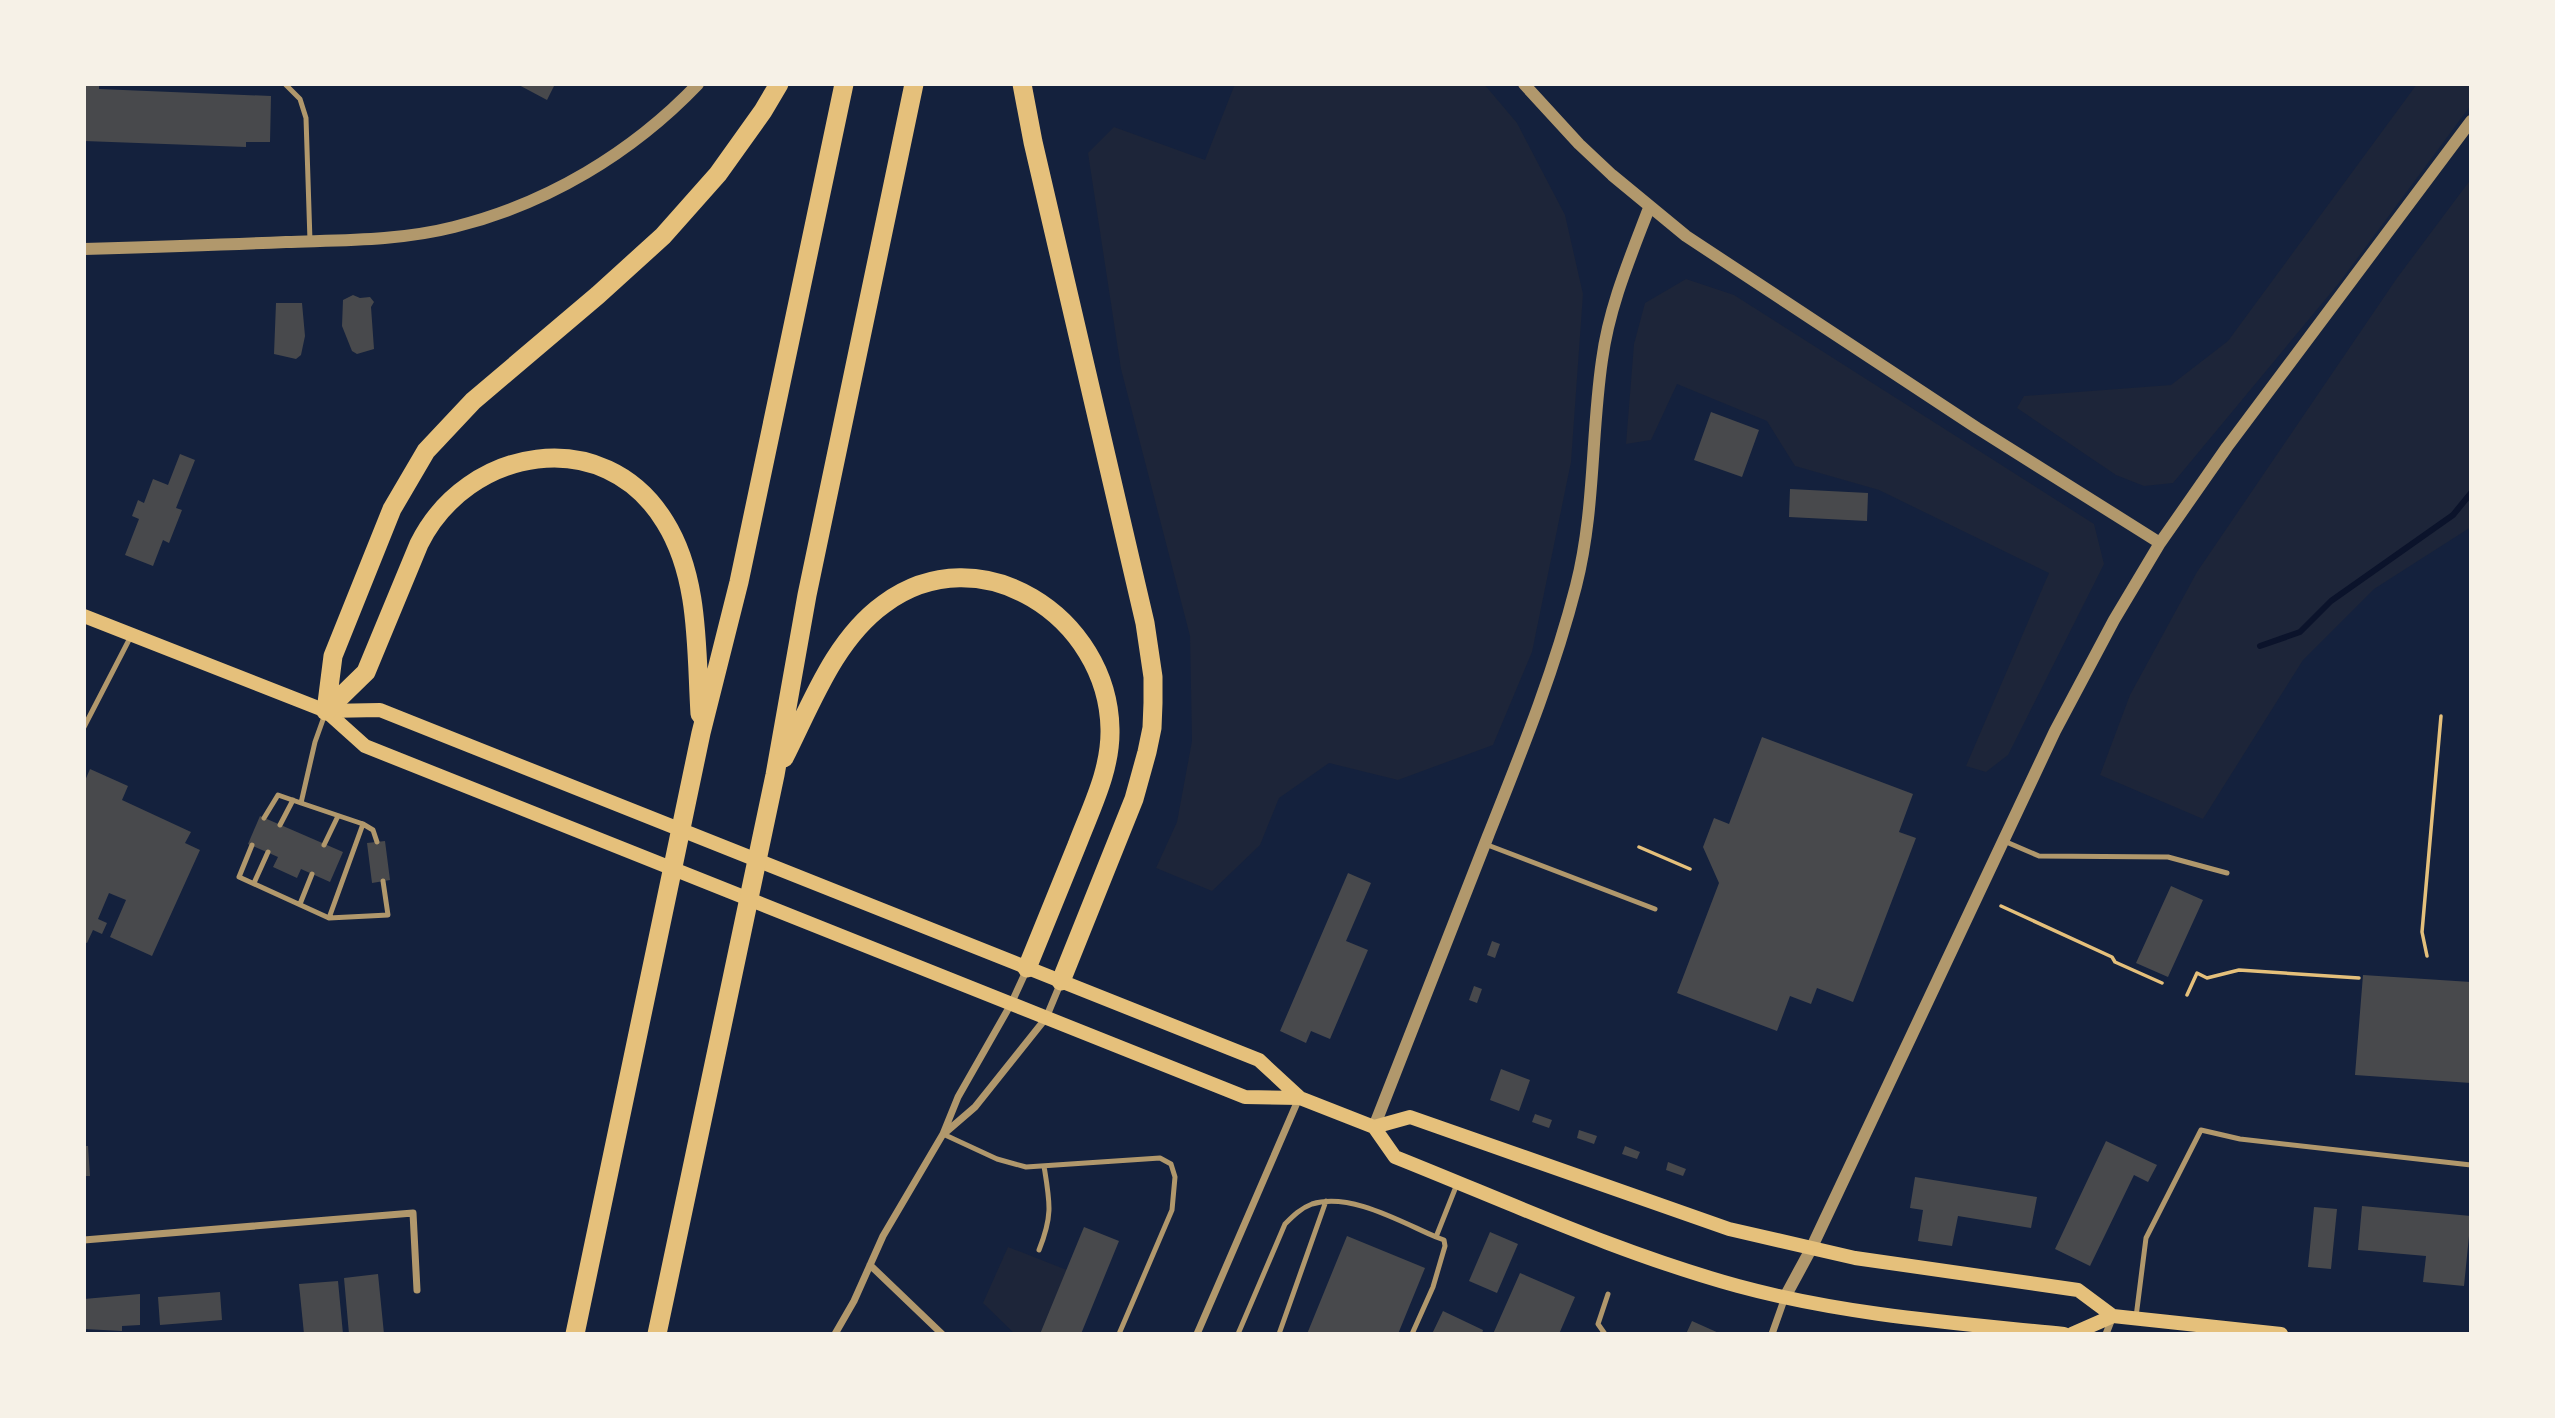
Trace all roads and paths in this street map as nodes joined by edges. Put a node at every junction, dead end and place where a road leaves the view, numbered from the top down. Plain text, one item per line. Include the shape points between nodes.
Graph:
1 (285, 84) edge
2 (698, 84) edge
3 (779, 84) edge
4 (844, 84) edge
5 (914, 84) edge
6 (1022, 84) edge
7 (1524, 84) edge
8 (2471, 121) edge
9 (1649, 208) junction
10 (310, 242) junction
11 (84, 249) edge
12 (2160, 543) junction
13 (84, 616) edge
14 (132, 635) junction
15 (326, 711) junction
16 (2441, 716) dead end
17 (84, 727) edge
18 (701, 733) junction
19 (775, 775) junction
20 (293, 800) junction
21 (301, 803) junction
22 (338, 816) junction
23 (264, 818) dead end
24 (363, 824) junction
25 (280, 825) dead end
26 (2004, 841) junction
27 (377, 842) dead end
28 (1485, 844) junction
29 (252, 845) dead end
30 (324, 845) dead end
31 (1639, 847) dead end
32 (268, 852) dead end
33 (1690, 869) dead end
34 (2227, 873) dead end
35 (312, 874) dead end
36 (383, 881) dead end
37 (254, 883) junction
38 (300, 904) junction
39 (2001, 906) dead end
40 (1655, 909) dead end
41 (329, 918) junction
42 (2427, 956) dead end
43 (1027, 968) junction
44 (2359, 978) dead end
45 (1061, 981) junction
46 (2162, 983) dead end
47 (2187, 995) dead end
48 (1011, 1004) junction
49 (1046, 1018) junction
50 (1300, 1098) junction
51 (1374, 1127) junction
52 (943, 1134) junction
53 (2471, 1165) edge
54 (1044, 1166) junction
55 (1458, 1182) junction
56 (1326, 1202) junction
57 (1437, 1237) junction
58 (84, 1240) edge
59 (1811, 1249) junction
60 (1039, 1250) dead end
61 (870, 1265) junction
62 (417, 1290) dead end
63 (1608, 1294) dead end
64 (1785, 1297) junction
65 (2113, 1316) junction
66 (2136, 1318) junction
67 (2219, 1331) edge
68 (575, 1334) edge
69 (657, 1334) edge
70 (835, 1334) edge
71 (942, 1334) edge
72 (1119, 1334) edge
73 (1197, 1334) edge
74 (1238, 1334) edge
75 (1279, 1334) edge
76 (1412, 1334) edge
77 (1605, 1334) edge
78 (1772, 1334) edge
79 (2064, 1334) edge
80 (2072, 1334) edge
81 (2106, 1334) edge
82 (2281, 1334) edge

1 - 10 lane via 300,99 306,118
2 - 10 street via 619,153 519,206 421,233
3 - 15 highway via 718,174 663,236 473,401 426,451 392,509 333,656
4 - 18 highway via 739,582
5 - 19 highway via 807,595
6 - 45 highway via 1145,623 1153,677 1152,728 1141,778
7 - 9 street via 1578,144
8 - 12 street
9 - 12 street via 1724,263
9 - 28 street via 1621,284 1602,357 1590,511 1580,570 1550,673
10 - 11 street
12 - 26 street via 2082,678
13 - 14 main road
14 - 15 main road
14 - 17 lane
15 - 18 highway via 366,672 419,544 445,504 497,469 528,460 563,459 598,466 629,482 654,506 674,538 691,598
15 - 21 lane
15 - 43 main road via 380,710
15 - 48 main road via 365,746
16 - 42 path via 2422,932
18 - 68 highway
19 - 43 highway via 845,644 869,615 902,592 939,579 978,578 1014,588 1066,623 1097,671 1109,709 1110,749 1100,787
19 - 69 highway
20 - 21 lane
20 - 23 lane via 278,794
20 - 25 lane
21 - 22 lane
22 - 24 lane
22 - 30 lane
24 - 27 lane via 373,830
24 - 41 lane
26 - 34 lane via 2039,856 2168,857
26 - 59 street
28 - 40 lane
28 - 51 street
29 - 37 lane via 239,877
31 - 33 path
32 - 37 lane
35 - 38 lane
36 - 41 lane via 388,915
37 - 38 lane
38 - 41 lane
39 - 46 path
43 - 45 main road
43 - 48 street
44 - 47 path via 2239,970 2207,978 2196,973
45 - 49 street
45 - 50 main road via 1259,1060
48 - 49 main road
48 - 52 street via 958,1097
49 - 50 main road via 1245,1097
49 - 52 street via 975,1107
50 - 51 main road
50 - 73 street
51 - 55 main road via 1395,1157
51 - 59 main road via 1410,1117 1696,1219
52 - 54 lane via 997,1159 1026,1167
52 - 61 street
53 - 66 lane via 2240,1139 2201,1130 2146,1238
54 - 60 lane via 1049,1225
54 - 72 lane via 1160,1157 1171,1164 1175,1177 1172,1210
55 - 57 lane
55 - 64 main road via 1668,1265
56 - 57 lane via 1360,1205
56 - 74 lane via 1299,1211 1286,1224
56 - 75 lane
57 - 76 lane via 1445,1246
58 - 62 street via 413,1213
59 - 64 street
59 - 65 main road via 2078,1290
61 - 70 street
61 - 71 street
63 - 77 lane via 1598,1324
64 - 78 street
64 - 79 main road via 1874,1314
65 - 66 main road
65 - 80 main road
65 - 81 street
66 - 67 main road
67 - 82 main road

